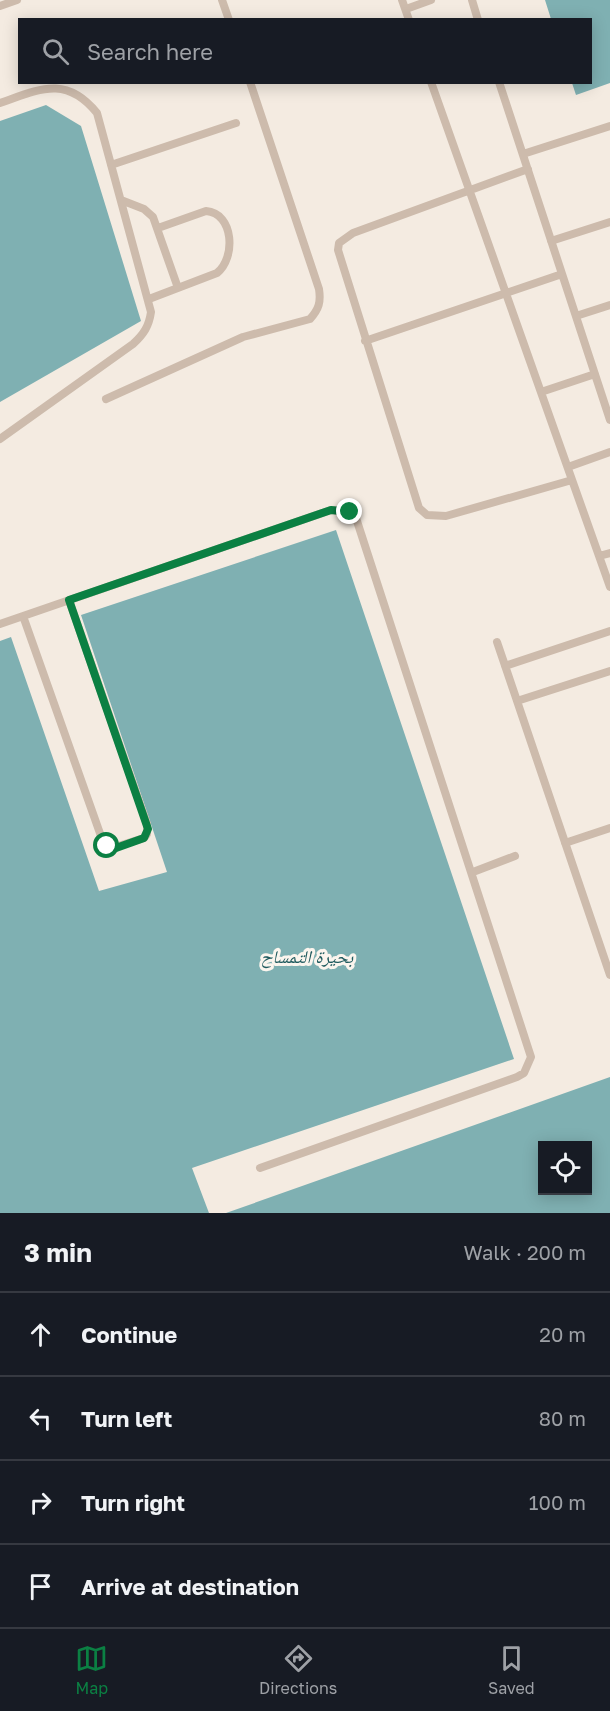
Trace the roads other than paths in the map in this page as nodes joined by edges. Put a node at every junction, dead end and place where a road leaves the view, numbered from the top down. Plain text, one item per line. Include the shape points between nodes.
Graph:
1 (17, 0) edge
2 (222, 0) edge
3 (431, 0) edge
4 (472, 0) edge
5 (404, 4) edge
6 (0, 6) edge
7 (228, 18) edge
8 (477, 18) edge
9 (251, 84) edge
10 (432, 84) edge
11 (500, 84) edge
12 (0, 103) edge
13 (236, 123) dead end
14 (610, 126) edge
15 (523, 154) junction
16 (111, 165) junction
17 (528, 169) junction
18 (470, 190) junction
19 (121, 200) junction
20 (610, 222) edge
21 (158, 228) junction
22 (551, 241) junction
23 (562, 274) junction
24 (178, 288) junction
25 (506, 293) junction
26 (149, 300) junction
27 (610, 305) edge
28 (576, 316) junction
29 (365, 341) junction
30 (595, 374) junction
31 (541, 392) junction
32 (106, 399) dead end
33 (610, 420) edge
34 (0, 440) edge
35 (610, 452) edge
36 (568, 467) junction
37 (572, 480) junction
38 (610, 553) edge
39 (599, 556) junction
40 (610, 587) edge
41 (69, 600) junction
42 (23, 616) junction
43 (0, 624) edge
44 (610, 631) edge
45 (496, 642) dead end
46 (505, 666) junction
47 (610, 671) edge
48 (517, 701) junction
49 (610, 828) edge
50 (565, 843) junction
51 (515, 856) dead end
52 (473, 872) junction
53 (607, 955) edge
54 (610, 975) edge
55 (260, 1168) dead end

1 - 6 lane
2 - 7 lane
3 - 5 lane
4 - 8 lane
9 - 32 lane via 319,289 317,311 309,319 243,337
10 - 18 lane
11 - 15 lane
12 - 16 lane via 48,87 67,89 85,98 97,113
13 - 16 lane
14 - 15 lane
15 - 17 lane
16 - 19 lane
17 - 18 lane
17 - 22 lane
18 - 25 lane
18 - 29 lane via 353,233 339,243 340,259
19 - 21 lane via 144,209
19 - 26 lane
20 - 22 lane
21 - 24 lane
21 - 24 lane via 206,211 221,216 225,222 230,253 224,268
22 - 23 lane
23 - 25 lane
23 - 28 lane
24 - 26 lane
25 - 29 lane
25 - 31 lane
26 - 34 lane via 152,312 143,335
27 - 28 lane
28 - 30 lane
29 - 37 lane via 414,499 427,515 446,516
30 - 31 lane
30 - 33 lane
31 - 36 lane
35 - 36 lane
36 - 37 lane
37 - 39 lane
38 - 39 lane
39 - 40 lane
41 - 42 lane
41 - 42 lane via 147,824 144,838 124,845 112,848 102,839
41 - 52 lane via 331,510 350,512 360,527
42 - 43 lane
44 - 46 lane
45 - 46 lane
46 - 48 lane
47 - 48 lane
48 - 50 lane
49 - 50 lane
50 - 53 lane
51 - 52 lane
52 - 55 lane via 530,1047 529,1065 517,1077
53 - 54 lane

